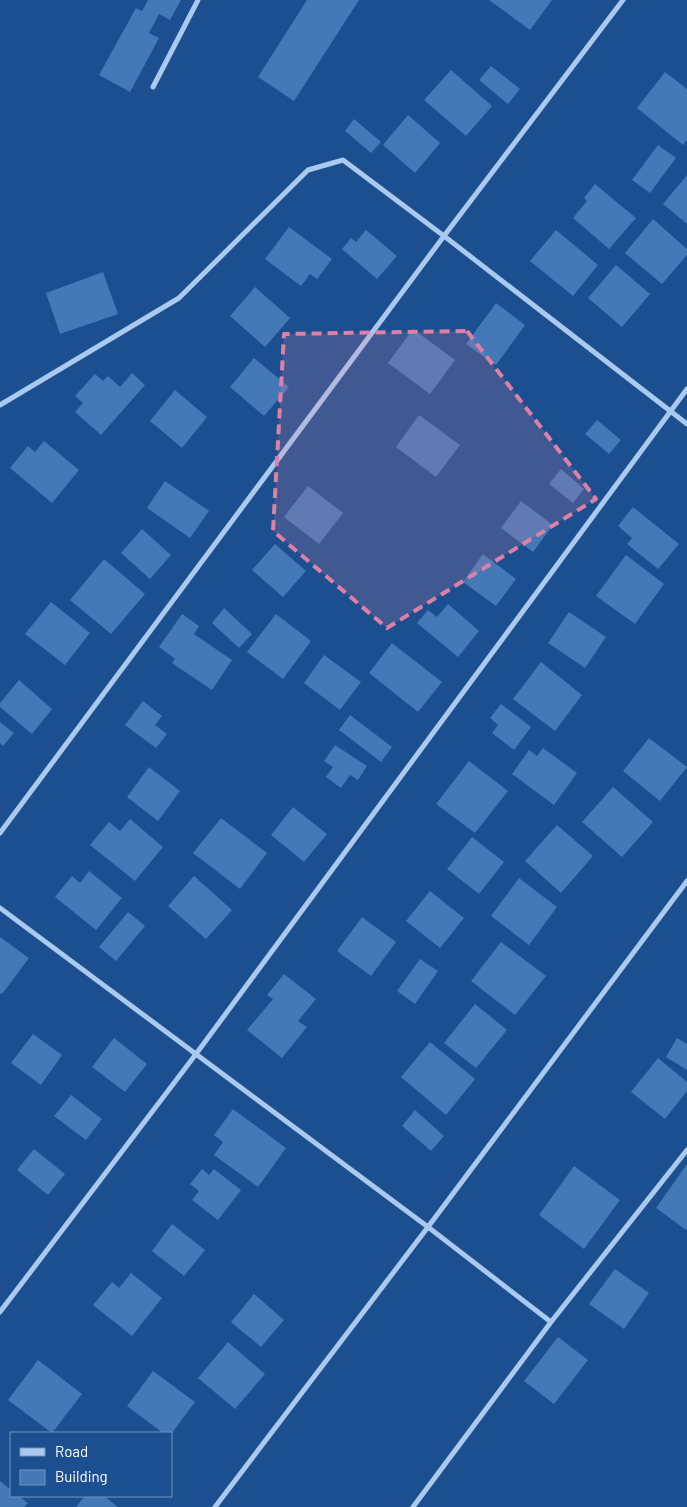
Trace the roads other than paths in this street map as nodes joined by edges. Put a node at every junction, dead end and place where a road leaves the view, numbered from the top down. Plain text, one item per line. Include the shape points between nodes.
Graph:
1 (198, 0) edge
2 (623, 0) edge
3 (154, 87) dead end
4 (444, 236) junction
5 (687, 389) edge
6 (0, 405) edge
7 (670, 411) junction
8 (687, 424) edge
9 (0, 833) edge
10 (687, 881) edge
11 (0, 908) edge
12 (196, 1054) junction
13 (687, 1150) edge
14 (428, 1227) junction
15 (0, 1312) edge
16 (551, 1322) junction
17 (215, 1507) edge
18 (413, 1507) edge

1 - 3 street
2 - 4 street
4 - 6 street via 343,160 308,170 179,298
4 - 7 street
4 - 9 street
5 - 7 street
7 - 8 street
7 - 12 street
10 - 14 street
11 - 12 street
12 - 14 street
12 - 15 street
13 - 16 street
14 - 16 street
14 - 17 street
16 - 18 street

